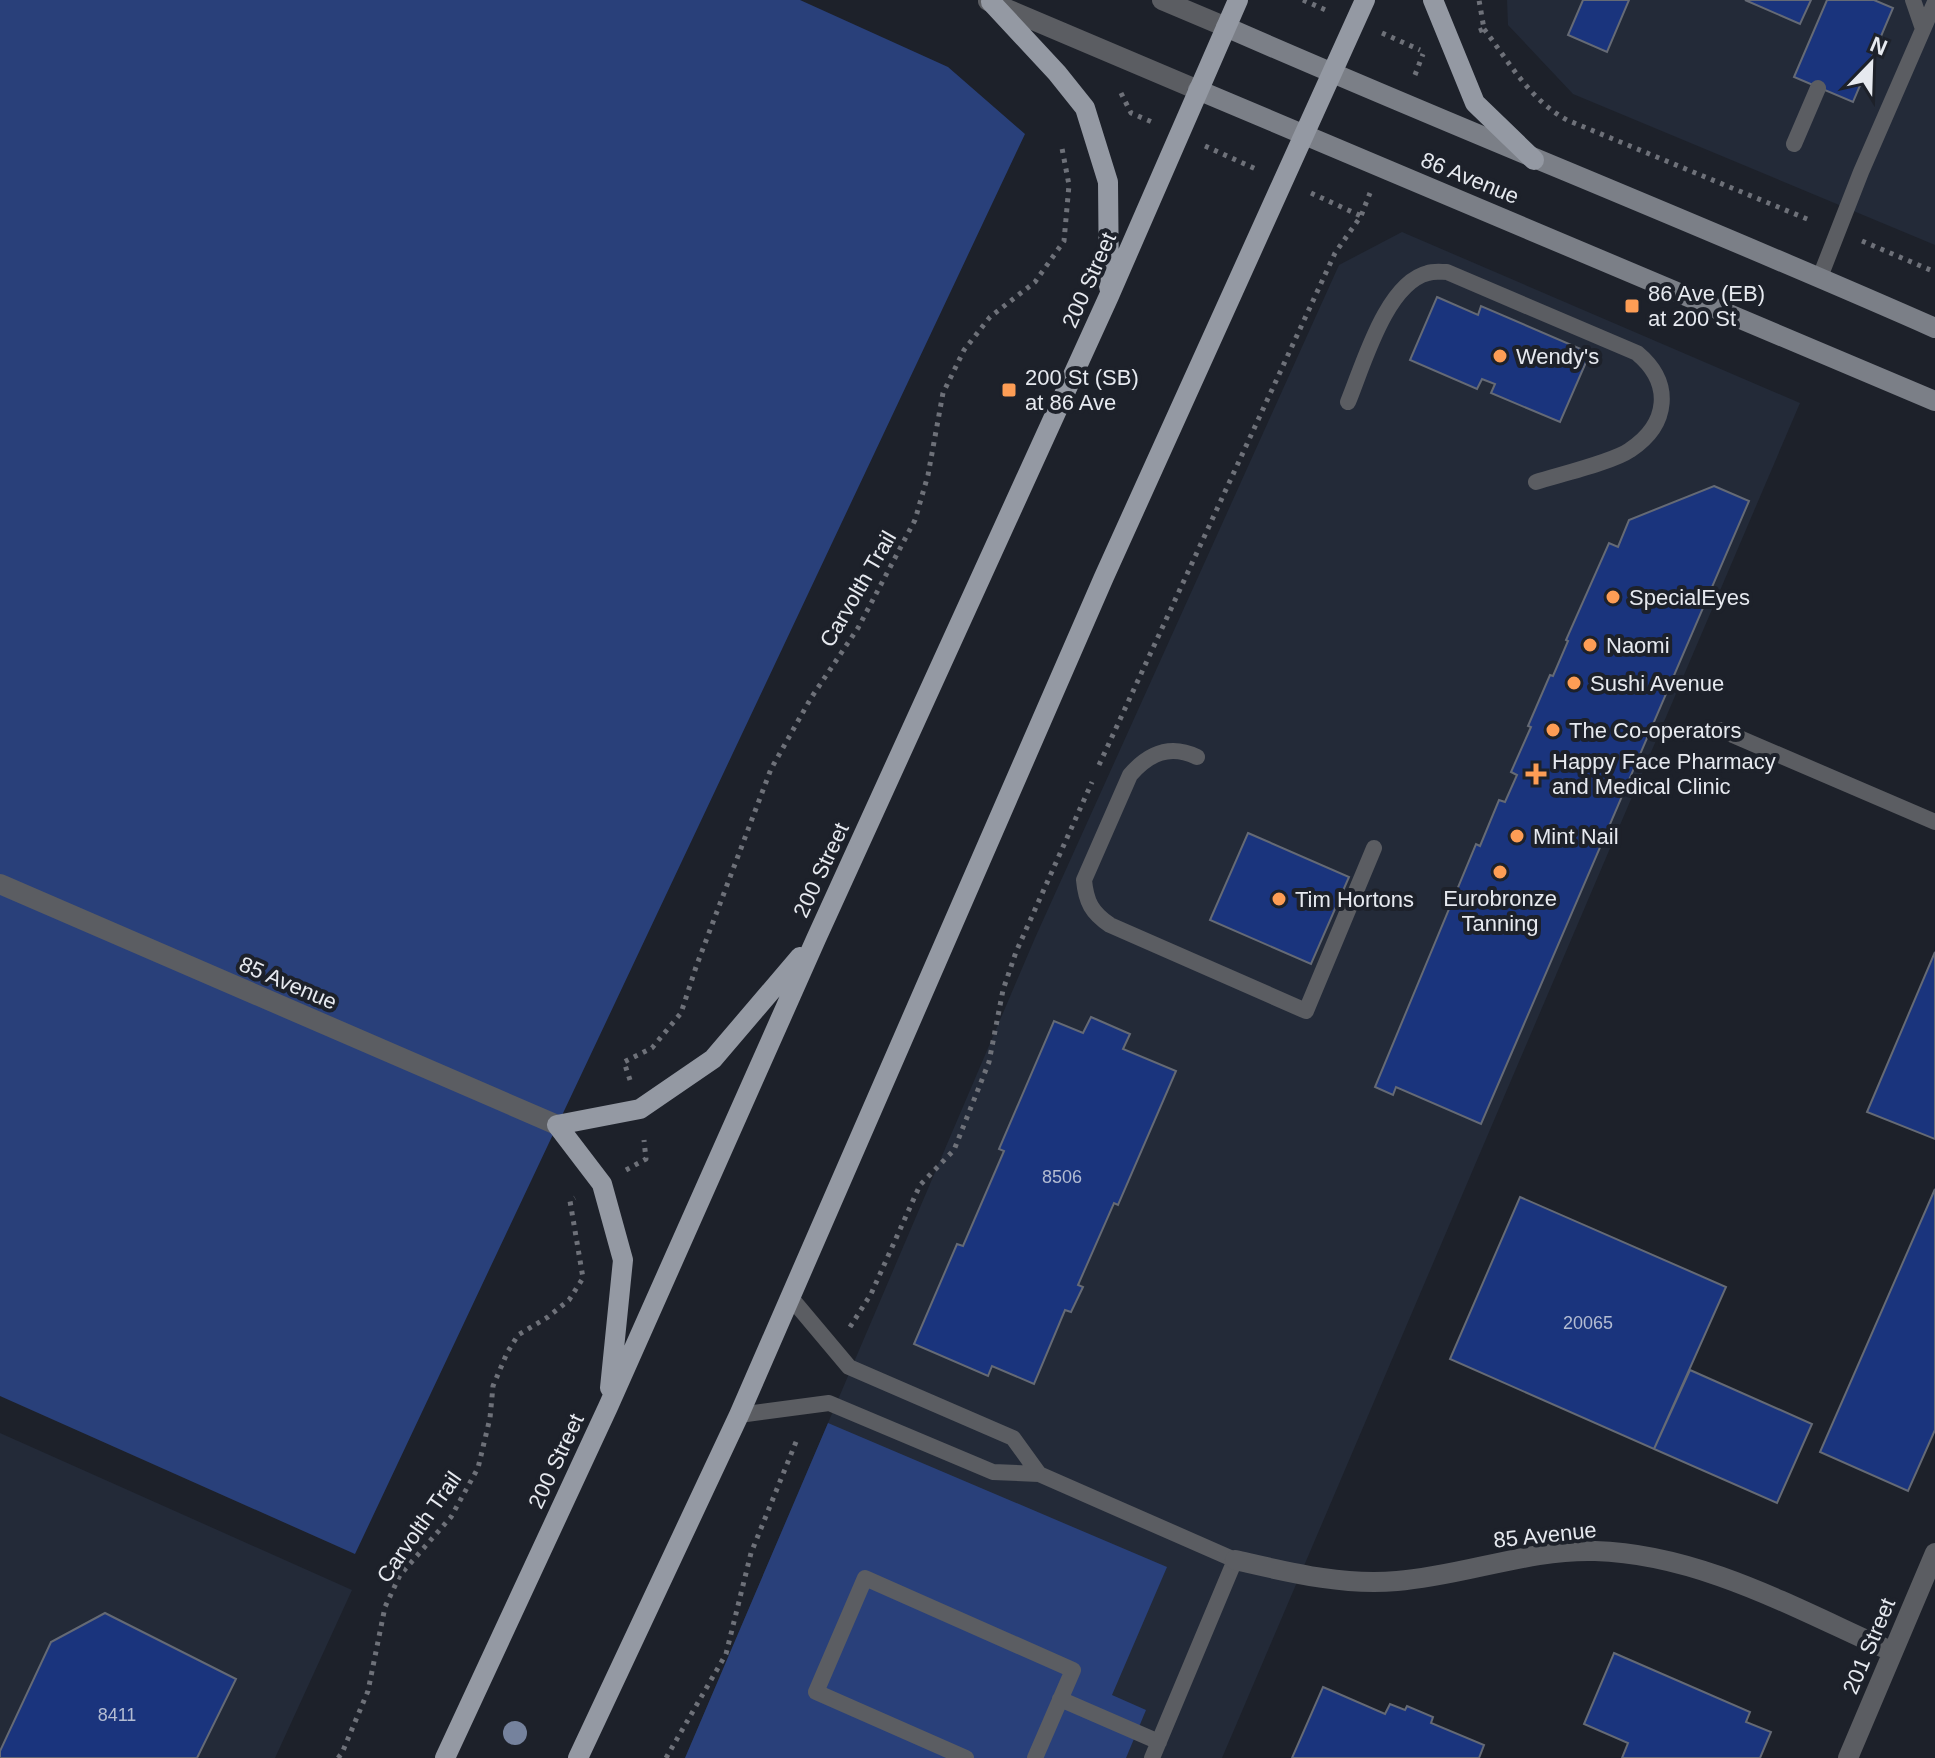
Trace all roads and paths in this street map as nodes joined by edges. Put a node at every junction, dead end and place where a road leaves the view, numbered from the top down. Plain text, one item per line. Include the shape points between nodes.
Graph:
1 (1162, 0) edge
2 (1238, 0) edge
3 (1365, 0) edge
4 (1433, 0) edge
5 (1913, 0) edge
6 (988, 1) edge
7 (1935, 2) edge
8 (1226, 27) junction
9 (1484, 29) dead end
10 (1923, 29) junction
11 (1331, 73) junction
12 (1818, 88) dead end
13 (1198, 90) junction
14 (1121, 93) dead end
15 (1059, 134) dead end
16 (1179, 134) junction
17 (1303, 135) junction
18 (1794, 144) dead end
19 (1534, 160) junction
20 (1283, 181) junction
21 (1798, 215) dead end
22 (1361, 216) dead end
23 (1872, 245) dead end
24 (1935, 272) edge
25 (1820, 277) junction
26 (1109, 296) junction
27 (1935, 328) edge
28 (1935, 401) edge
29 (1348, 402) dead end
30 (1536, 482) dead end
31 (1721, 730) dead end
32 (1197, 757) dead end
33 (1935, 822) edge
34 (1374, 848) dead end
35 (0, 884) edge
36 (816, 939) junction
37 (624, 1062) dead end
38 (557, 1125) junction
39 (570, 1201) dead end
40 (791, 1298) junction
41 (608, 1407) junction
42 (739, 1415) junction
43 (1039, 1474) junction
44 (1935, 1553) edge
45 (1235, 1560) junction
46 (1893, 1652) junction
47 (1060, 1699) junction
48 (1155, 1750) edge
49 (338, 1758) edge
50 (445, 1758) edge
51 (578, 1758) edge
52 (966, 1758) edge
53 (1035, 1758) edge
54 (1848, 1758) edge

1 - 8 street, 86 Avenue
2 - 8 main road, 200 Street
3 - 11 main road
4 - 19 main road via 1475,103
5 - 10 lane
6 - 13 street, 86 Avenue
6 - 26 main road via 1085,108 1108,182
7 - 10 lane
8 - 11 main road, 86 Avenue
8 - 13 main road, 200 Street
9 - 21 path via 1549,110
10 - 25 lane
11 - 17 main road
11 - 19 main road, 86 Avenue
12 - 18 lane
13 - 16 main road, 200 Street
13 - 17 main road, 86 Avenue
14 - 16 path via 1131,113
15 - 37 path, Carvolth Trail via 1069,185 1064,241 1035,282 990,317 964,350 943,393 915,520 858,628 771,769 681,1013 652,1048
16 - 20 path
16 - 26 main road, 200 Street
17 - 20 main road
17 - 28 main road, 86 Avenue
19 - 25 main road, 86 Avenue
20 - 22 path
20 - 40 main road via 1104,577
23 - 24 path
25 - 27 main road, 86 Avenue
26 - 36 main road, 200 Street
29 - 30 lane via 1389,305 1427,273 1447,272 1637,353 1653,366 1661,385 1661,405 1646,435 1628,452
31 - 33 lane
32 - 34 lane via 1169,750 1142,761 1130,775 1084,880 1090,909 1110,925 1306,1011
35 - 38 street, 85 Avenue
36 - 38 main road via 713,1059 640,1109
36 - 41 main road, 200 Street
38 - 41 main road via 602,1184 623,1260
39 - 49 path, Carvolth Trail via 583,1278 569,1300 518,1335 507,1353 493,1386 478,1468 451,1517 400,1575 385,1607 368,1691
40 - 42 main road
40 - 43 lane via 849,1367 1013,1438
41 - 50 main road, 200 Street
42 - 43 lane via 829,1403 993,1472
42 - 51 main road
43 - 45 lane
44 - 46 street, 201 Street
45 - 46 street, 85 Avenue via 1319,1579 1395,1582 1524,1558 1593,1551 1649,1556 1714,1574
45 - 48 lane
46 - 54 street, 201 Street
47 - 48 lane
47 - 52 lane via 1073,1670 865,1578 816,1692
47 - 53 lane

